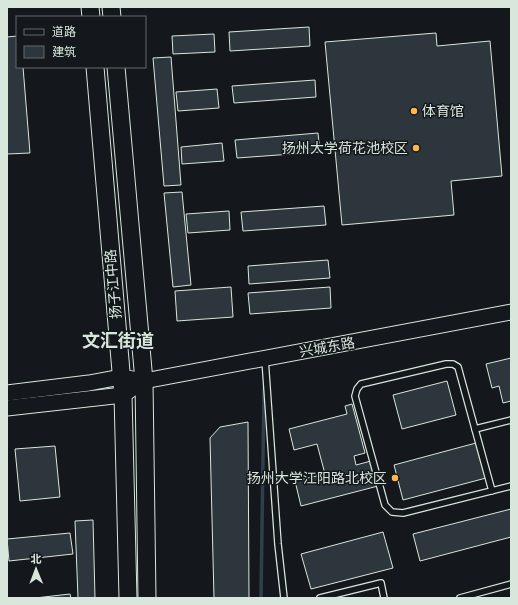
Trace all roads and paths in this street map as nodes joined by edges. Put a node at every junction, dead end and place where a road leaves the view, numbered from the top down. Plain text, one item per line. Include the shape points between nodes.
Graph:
1 (95, 68) edge
2 (116, 68) edge
3 (511, 312) edge
4 (264, 359) junction
5 (121, 377) junction
6 (144, 381) junction
7 (7, 393) edge
8 (122, 395) junction
9 (7, 408) edge
10 (511, 420) edge
11 (475, 429) junction
12 (511, 486) edge
13 (492, 491) junction
14 (511, 584) edge
15 (128, 598) edge
16 (147, 598) edge
17 (284, 598) edge
18 (320, 598) edge
19 (384, 598) edge
20 (460, 598) edge

1 - 5 main road, 扬子江中路
2 - 6 main road, 扬子江中路
3 - 4 street, 兴城东路
4 - 6 street, 兴城东路
4 - 17 lane
5 - 6 street, 兴城东路
5 - 7 street, 兴城东路
5 - 8 main road, 扬子江中路
6 - 8 street, 兴城东路
6 - 16 main road, 扬子江中路
8 - 9 street, 兴城东路
8 - 15 main road, 扬子江中路
10 - 11 lane
11 - 13 lane
11 - 13 lane via 458,367 453,364 361,384 357,389 355,396 385,505 392,512 404,513
12 - 13 lane
14 - 20 lane
18 - 19 lane via 381,583

